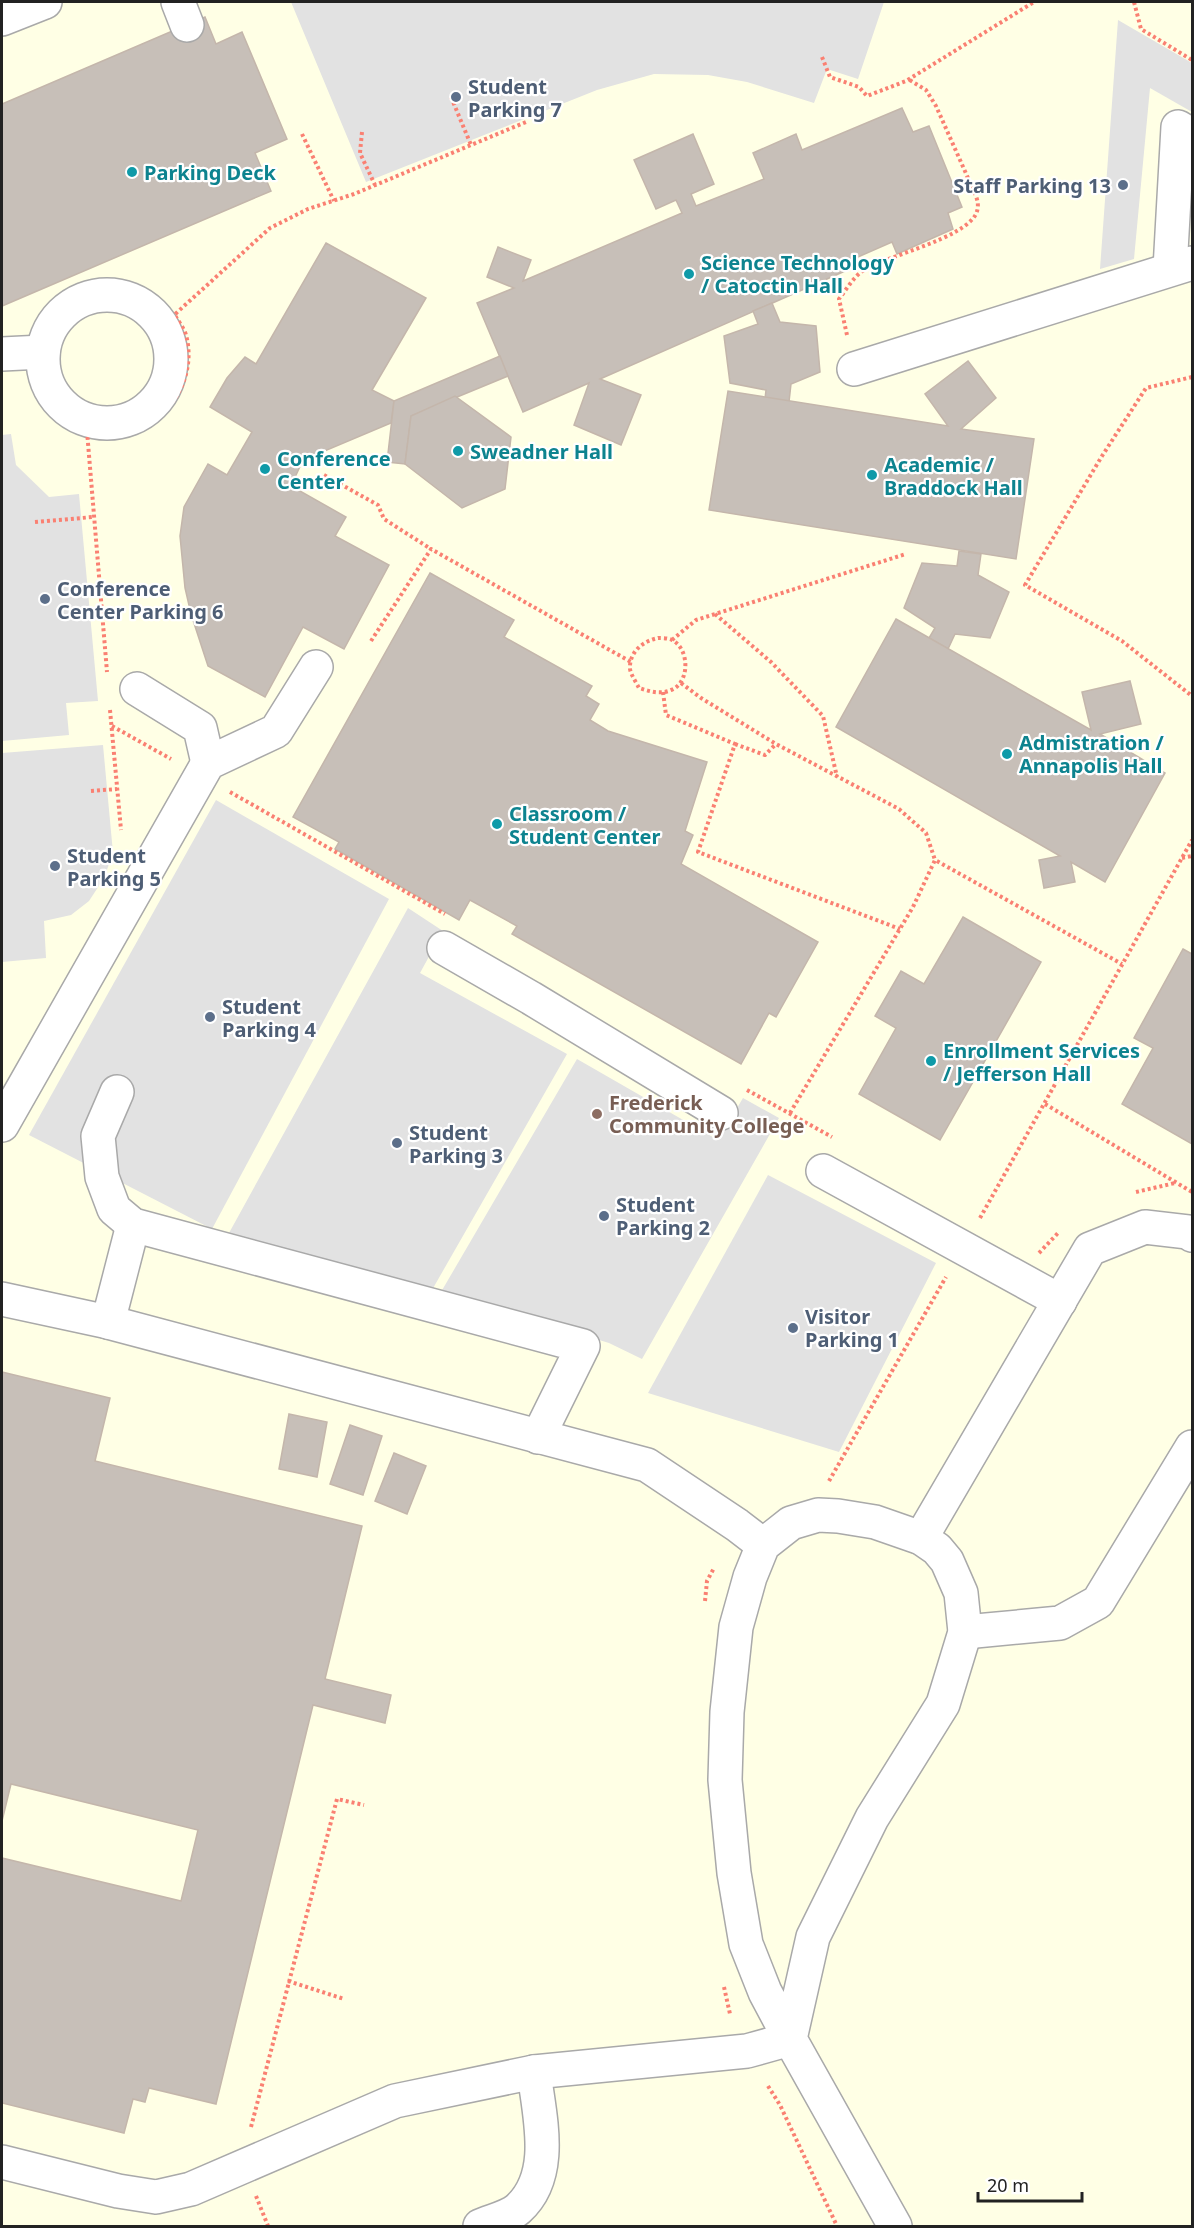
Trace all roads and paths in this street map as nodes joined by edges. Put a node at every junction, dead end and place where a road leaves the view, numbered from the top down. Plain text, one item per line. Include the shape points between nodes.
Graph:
1 (45, 2) edge
2 (1034, 2) edge
3 (1134, 2) edge
4 (2, 19) edge
5 (822, 57) dead end
6 (1192, 60) edge
7 (908, 80) junction
8 (451, 97) dead end
9 (526, 122) dead end
10 (362, 132) dead end
11 (302, 134) dead end
12 (1192, 135) edge
13 (471, 145) junction
14 (375, 185) junction
15 (334, 201) junction
16 (1181, 266) edge
17 (168, 320) junction
18 (43, 352) junction
19 (2, 354) edge
20 (854, 369) joint
21 (1192, 377) edge
22 (86, 425) junction
23 (324, 475) dead end
24 (93, 517) junction
25 (35, 522) dead end
26 (431, 549) junction
27 (906, 554) dead end
28 (714, 614) junction
29 (672, 640) junction
30 (371, 641) dead end
31 (632, 662) junction
32 (316, 667) dead end
33 (681, 683) junction
34 (118, 690) junction
35 (663, 692) junction
36 (1192, 696) edge
37 (112, 726) junction
38 (735, 744) junction
39 (776, 744) junction
40 (176, 762) dead end
41 (208, 763) junction
42 (837, 777) junction
43 (117, 789) junction
44 (91, 791) dead end
45 (228, 791) dead end
46 (121, 830) dead end
47 (1192, 840) edge
48 (1192, 856) edge
49 (1182, 858) junction
50 (935, 860) junction
51 (900, 929) junction
52 (448, 933) joint
53 (1122, 964) junction
54 (744, 1088) dead end
55 (117, 1092) dead end
56 (1045, 1104) junction
57 (721, 1113) dead end
58 (790, 1113) junction
59 (2, 1125) edge
60 (840, 1141) dead end
61 (823, 1171) dead end
62 (1175, 1183) junction
63 (1133, 1192) dead end
64 (1192, 1192) edge
65 (978, 1222) dead end
66 (133, 1225) junction
67 (1064, 1228) dead end
68 (1192, 1235) edge
69 (1038, 1254) dead end
70 (949, 1270) dead end
71 (2, 1299) edge
72 (1060, 1301) junction
73 (108, 1322) junction
74 (538, 1437) junction
75 (1192, 1447) edge
76 (829, 1482) dead end
77 (921, 1538) junction
78 (763, 1545) junction
79 (965, 1632) junction
80 (364, 1805) dead end
81 (288, 1981) junction
82 (344, 1999) dead end
83 (790, 2039) junction
84 (534, 2072) junction
85 (768, 2086) dead end
86 (249, 2133) dead end
87 (2, 2162) edge
88 (253, 2187) dead end
89 (268, 2226) edge
90 (480, 2226) edge
91 (837, 2226) edge
92 (895, 2226) edge

1 - 4 lane
2 - 7 path
3 - 6 path via 1140,29
5 - 7 path via 830,76 859,87 867,96
7 - 20 path via 926,90 936,106 978,206 968,223 949,234 862,271 839,299
8 - 13 path
9 - 13 path
10 - 14 path via 360,153
11 - 15 path
12 - 16 lane via 1178,127
13 - 14 path
14 - 15 path
15 - 17 path via 270,228
16 - 20 lane
17 - 18 lane via 137,301 116,294 93,295 72,303 56,319
17 - 22 lane via 171,356 168,379 158,399 141,414 120,422
17 - 22 path via 186,335 188,359 184,383 170,408 150,423 123,433
18 - 19 lane
18 - 22 lane via 46,383 58,402
21 - 36 path via 1146,388 1025,585 1122,641
22 - 24 path
23 - 26 path via 378,505 384,519
24 - 25 path
24 - 34 path
26 - 30 path
26 - 31 path
27 - 28 path
28 - 29 path via 696,620
28 - 42 path via 771,662 823,716
29 - 31 path via 645,641 633,653
29 - 33 path via 682,649 686,661
31 - 35 path via 630,671 639,688
32 - 41 lane via 276,731
33 - 35 path
33 - 39 path
34 - 37 path
34 - 41 lane via 200,728
35 - 38 path via 666,715
37 - 40 path
37 - 43 path
38 - 39 path via 765,755
38 - 51 path via 698,852
39 - 42 path
41 - 59 lane
42 - 50 path via 899,809 926,833
43 - 44 path
43 - 46 path
45 - 52 path
47 - 49 path
48 - 49 path
49 - 53 path
50 - 51 path
50 - 53 path
51 - 58 path
52 - 57 lane via 531,998
53 - 56 path
54 - 58 path
55 - 66 lane via 98,1136 102,1177 114,1209
56 - 62 path
56 - 65 path
58 - 60 path
61 - 72 lane
62 - 63 path
62 - 64 path
66 - 73 lane
66 - 74 lane via 584,1346
67 - 69 path
68 - 72 lane via 1144,1227 1090,1249
70 - 76 path
71 - 73 lane
72 - 77 lane
73 - 74 lane
74 - 78 lane via 647,1465
75 - 79 lane via 1098,1602 1060,1623
77 - 78 lane via 875,1522 818,1515 792,1523
77 - 79 lane via 938,1549 947,1561 961,1593
78 - 83 lane via 736,1627 725,1780 746,1944
79 - 83 lane via 943,1704 872,1818 813,1937
80 - 81 path via 337,1799
81 - 82 path
81 - 86 path
83 - 84 lane via 747,2050
83 - 92 lane
84 - 87 lane via 395,2101 191,2189 156,2197
84 - 90 lane via 542,2152 537,2184 517,2210
85 - 91 path
88 - 89 path

